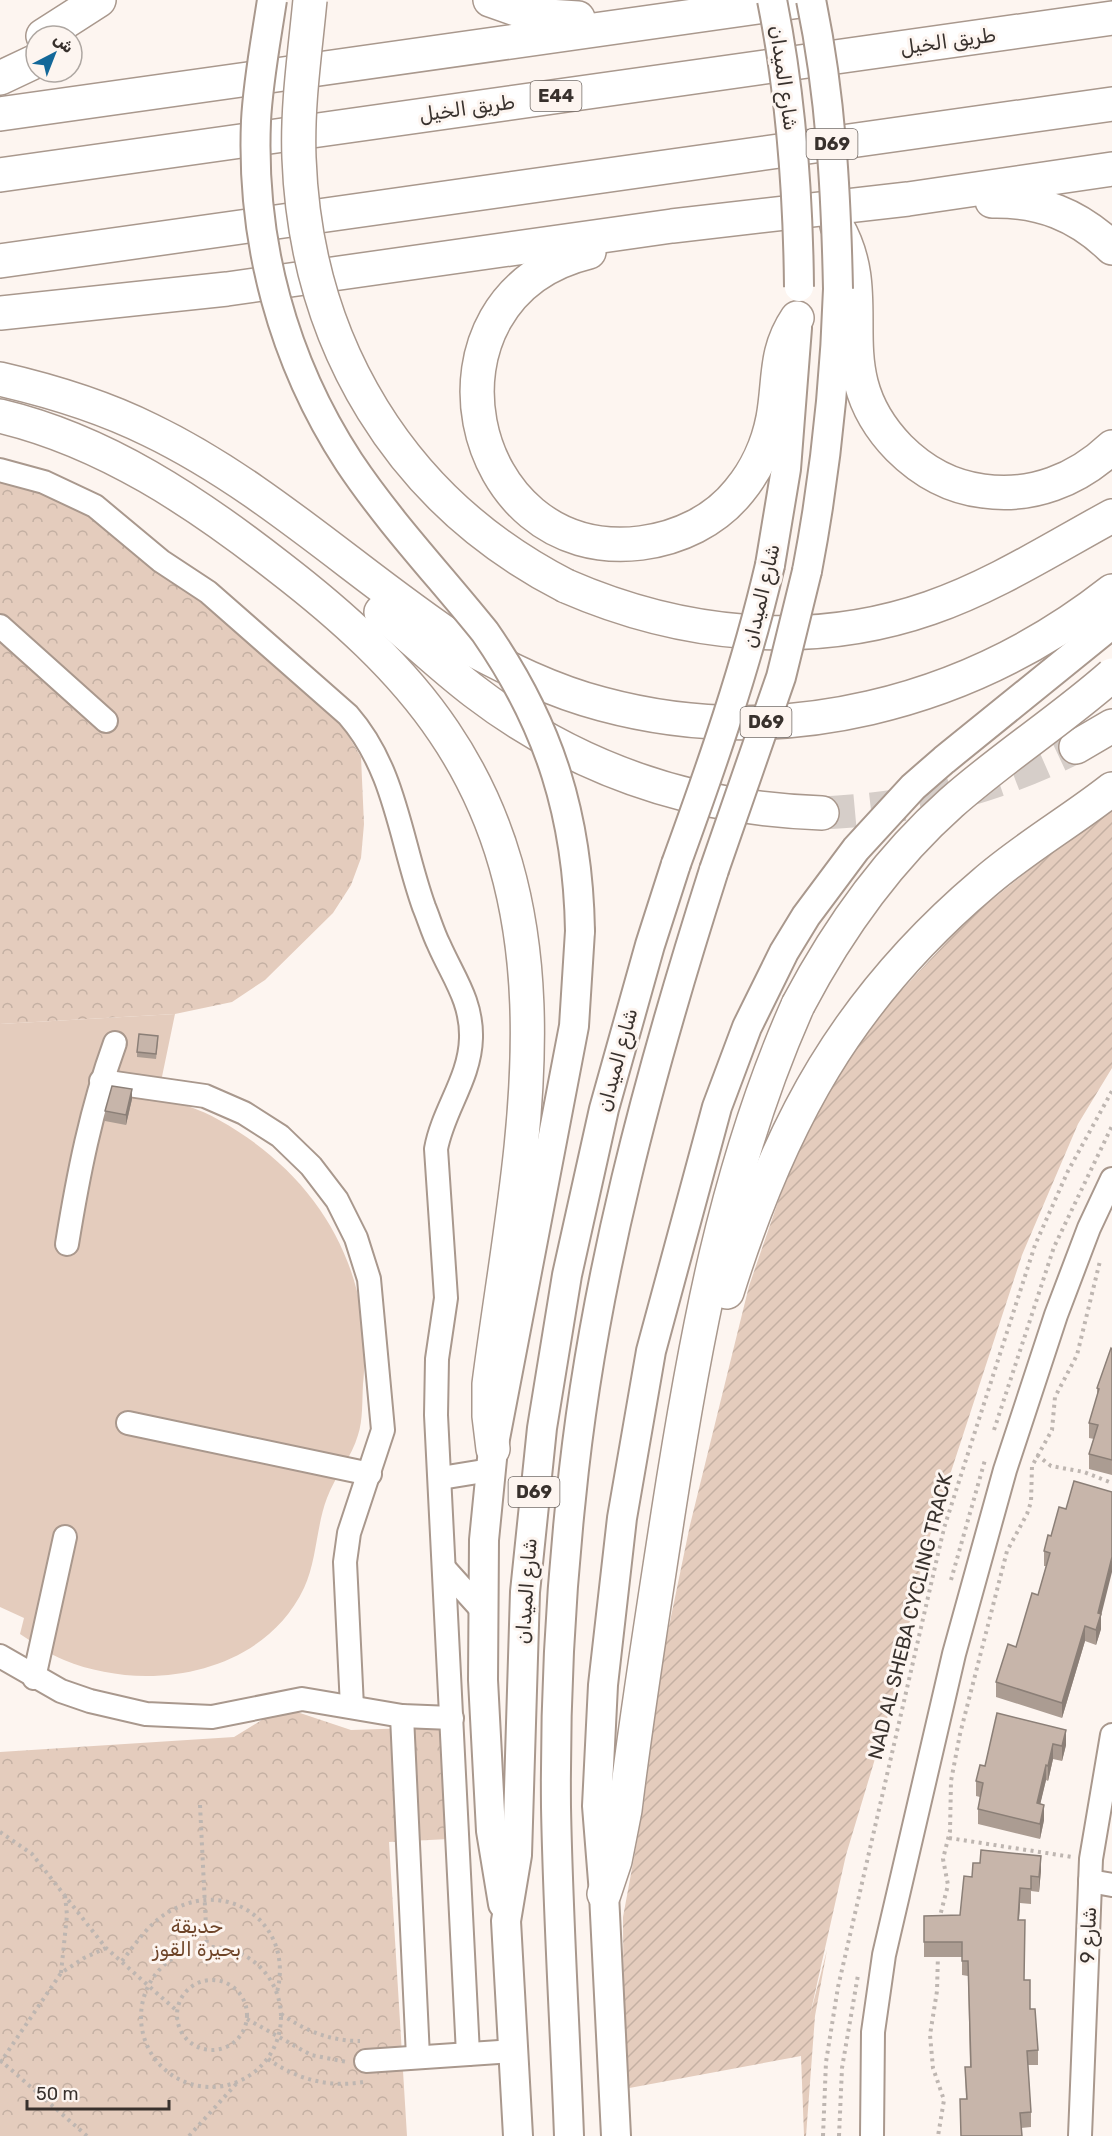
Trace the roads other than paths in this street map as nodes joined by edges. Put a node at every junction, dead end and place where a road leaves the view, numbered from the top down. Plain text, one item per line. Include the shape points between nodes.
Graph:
1 (99, 0) edge
2 (123, 0) edge
3 (272, 0) edge
4 (310, 0) edge
5 (328, 0) edge
6 (490, 0) edge
7 (772, 0) edge
8 (813, 5) edge
9 (729, 11) junction
10 (1112, 18) edge
11 (62, 24) edge
12 (84, 31) edge
13 (24, 45) edge
14 (0, 56) edge
15 (24, 67) edge
16 (0, 78) edge
17 (300, 90) junction
18 (1112, 104) edge
19 (0, 114) edge
20 (1112, 169) edge
21 (0, 175) edge
22 (908, 199) junction
23 (672, 226) junction
24 (837, 226) joint
25 (1112, 248) edge
26 (0, 261) edge
27 (846, 289) junction
28 (798, 303) junction
29 (0, 313) edge
30 (0, 379) edge
31 (0, 416) edge
32 (1112, 447) edge
33 (0, 470) edge
34 (223, 471) junction
35 (1112, 516) edge
36 (1112, 591) edge
37 (1112, 624) edge
38 (0, 626) edge
39 (1112, 675) edge
40 (106, 720) dead end
41 (1112, 726) edge
42 (1076, 747) tunnel mouth
43 (1112, 789) edge
44 (822, 813) tunnel mouth
45 (115, 1043) dead end
46 (101, 1081) junction
47 (1112, 1179) edge
48 (67, 1244) dead end
49 (128, 1423) dead end
50 (681, 1430) junction
51 (492, 1460) junction
52 (370, 1474) junction
53 (441, 1478) junction
54 (65, 1537) dead end
55 (445, 1569) junction
56 (481, 1609) junction
57 (0, 1656) edge
58 (34, 1678) junction
59 (352, 1707) junction
60 (402, 1716) junction
61 (452, 1718) junction
62 (1112, 1735) edge
63 (1098, 1875) edge
64 (604, 1894) junction
65 (506, 1921) junction
66 (513, 2051) junction
67 (468, 2054) junction
68 (418, 2057) junction
69 (366, 2061) road end
70 (518, 2136) edge
71 (569, 2136) edge
72 (616, 2136) edge
73 (872, 2136) edge
74 (1080, 2136) edge

1 - 11 highway
2 - 12 highway
3 - 51 main road, bridge via 260,80 255,160 262,240 281,319 310,393 350,462 504,660 537,719 559,777 570,822 578,876 580,931 574,1026
4 - 17 highway, bridge
5 - 17 highway, bridge via 316,54
6 - 9 highway via 514,10 553,18 681,5
7 - 28 main road, شارع الميدان / D69, bridge via 793,138
8 - 9 highway
8 - 24 main road, شارع الميدان / D69, bridge via 830,123
9 - 19 highway
10 - 21 highway, طريق الخيل / E44
13 - 14 highway
15 - 16 highway
17 - 35 highway, bridge via 302,194 314,263 334,329 363,393 401,453 449,506 504,551 566,586 631,611 698,627 766,633 835,630 900,618 960,596
18 - 26 highway
20 - 22 highway
22 - 23 highway
22 - 25 highway via 945,206 1010,201 1049,207 1084,224
23 - 28 highway via 638,241 585,252 550,265 507,302 488,334 475,392 480,432 507,487 537,515 573,535 623,544 673,536 709,518 739,491 760,457 773,419 780,353
23 - 29 highway via 216,290
24 - 27 highway via 849,250
27 - 32 highway via 864,396 882,428 922,468 974,490 1032,491 1085,470
27 - 71 main road, شارع الميدان / D69, bridge via 826,464 807,571 781,677 714,870 661,1040 598,1311 571,1497 556,1734
28 - 65 main road, شارع الميدان / D69, bridge via 792,416 770,566 734,703 650,945 604,1109 554,1351 535,1483 525,1592 517,1854
30 - 34 highway via 113,413
31 - 51 highway via 85,445 160,483 287,573 402,678 445,732 478,790 502,849 518,911 529,1026 518,1176 489,1384
33 - 53 street via 44,482 84,500 161,561 208,592 334,701 367,738 380,762 399,813 420,894 470,1013 470,1056 465,1076 438,1133 436,1149 446,1298 435,1383
34 - 36 highway via 460,643 529,678 602,704 677,719 754,723 803,720 859,711 941,688 1038,642
34 - 44 highway via 448,670 530,730 591,762 667,791 752,808
37 - 64 main road via 906,795 856,849 806,916 765,988 717,1107 651,1351 622,1518 598,1762 599,1852
38 - 40 street
39 - 50 highway, bridge via 984,775 919,834 861,901 836,938 798,1005 769,1076 734,1187 704,1305
41 - 42 highway
43 - 50 highway via 1022,853 950,913 895,970 846,1033 804,1100 769,1172
45 - 46 street
46 - 48 street
46 - 52 street via 205,1096 244,1113 280,1136 311,1166 337,1200 366,1269 374,1322 383,1430
47 - 73 street via 1052,1326 1005,1470 954,1654 884,1955 873,2032
49 - 52 street
50 - 64 highway via 625,1810
51 - 53 street
51 - 56 main road
52 - 59 street via 349,1533 345,1562
53 - 55 street
54 - 58 street
55 - 56 street
55 - 61 street
56 - 65 main road via 491,1831
57 - 58 street
58 - 59 street via 90,1701 167,1716 212,1717 302,1699
59 - 60 street
60 - 61 street
60 - 68 street
61 - 67 street
62 - 63 street, شارع 9
63 - 74 street, شارع 9
64 - 72 main road
65 - 66 main road, شارع الميدان / D69
66 - 67 street
66 - 70 main road, شارع الميدان / D69
67 - 68 street
68 - 69 street

